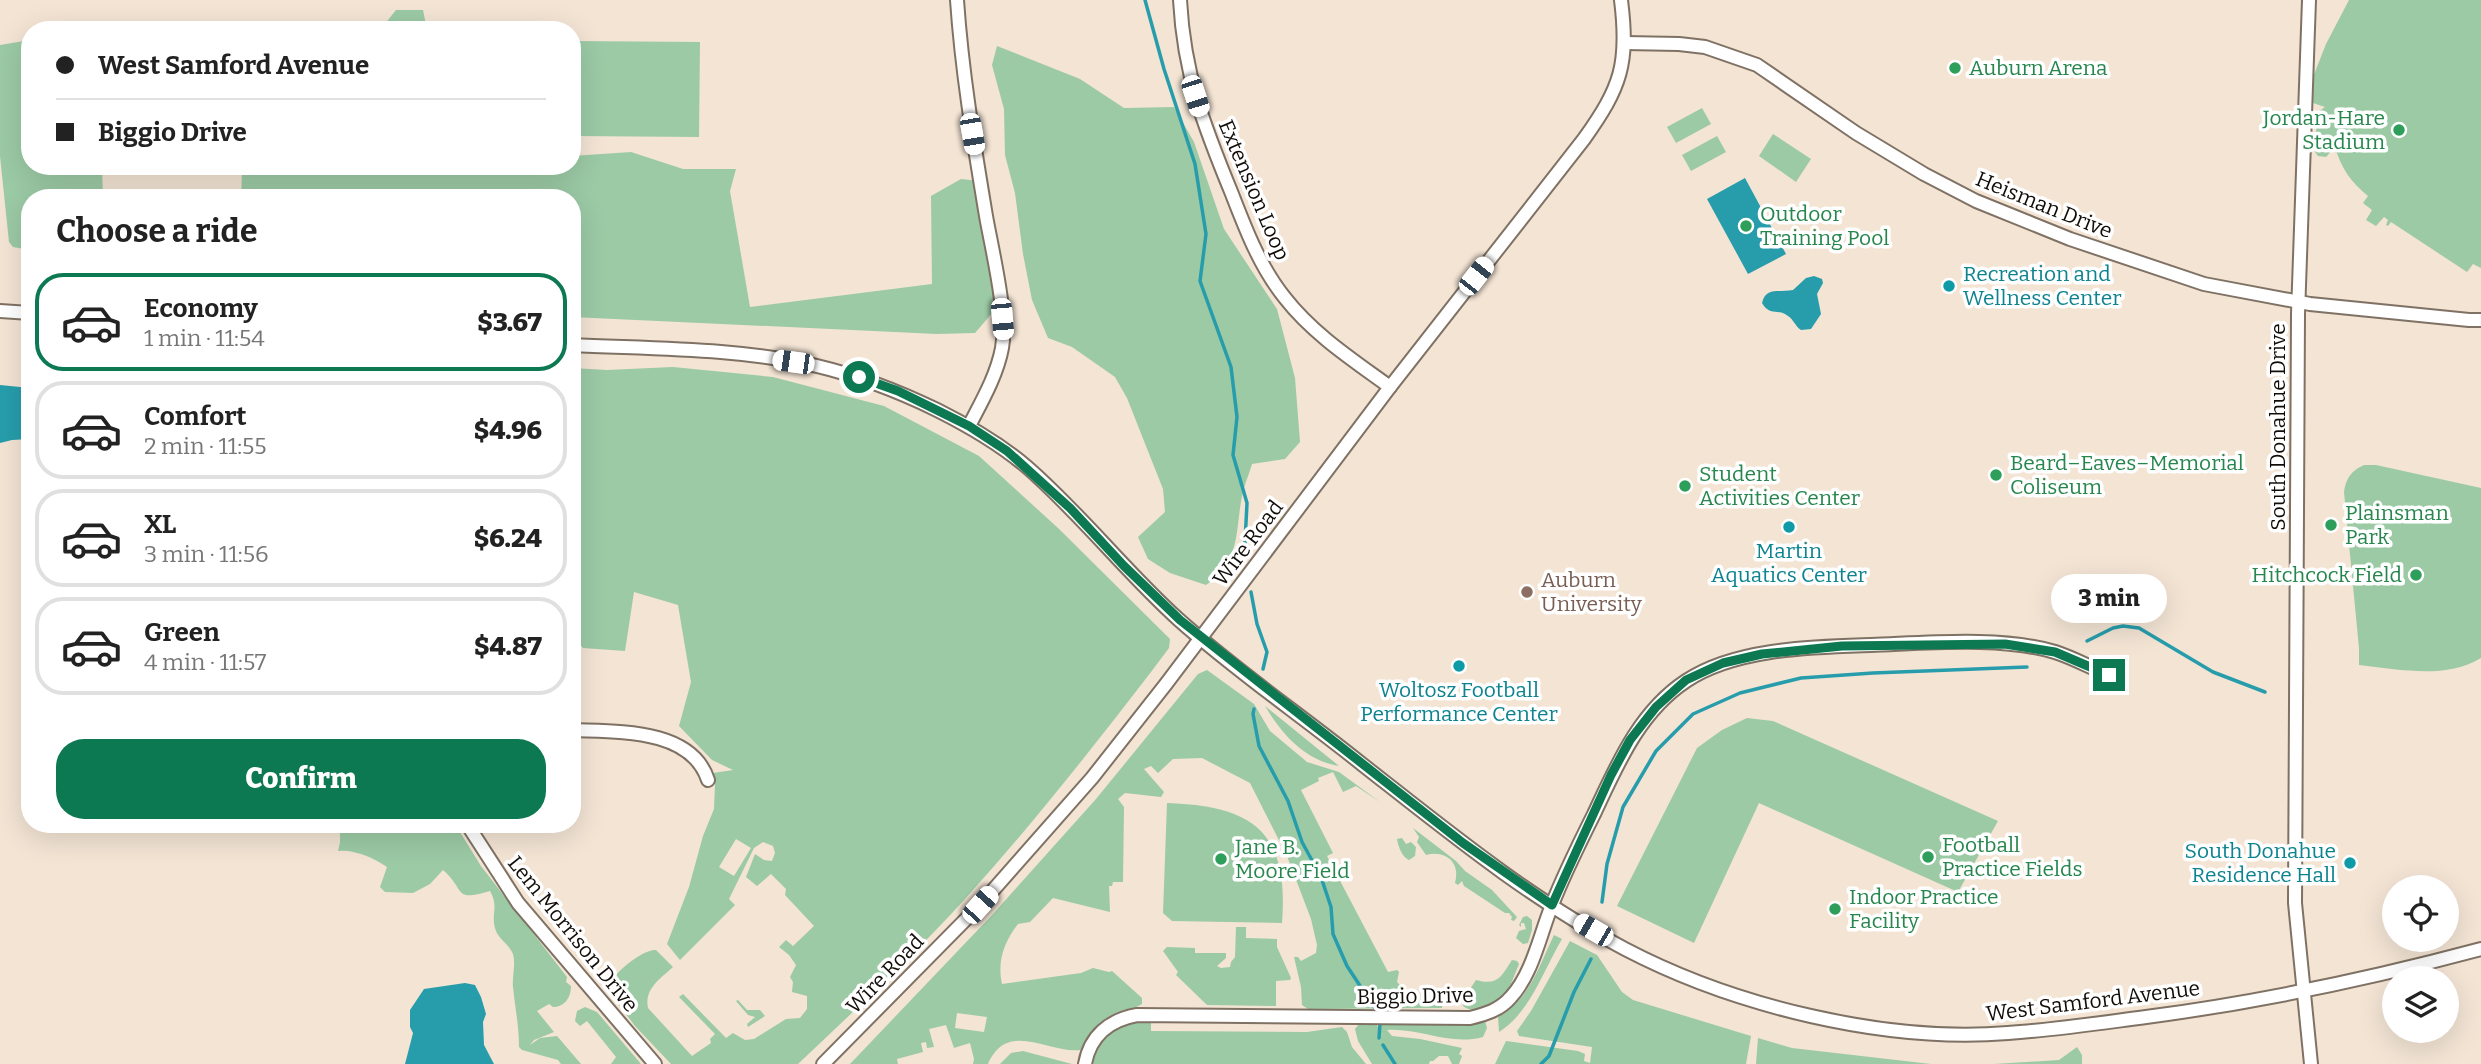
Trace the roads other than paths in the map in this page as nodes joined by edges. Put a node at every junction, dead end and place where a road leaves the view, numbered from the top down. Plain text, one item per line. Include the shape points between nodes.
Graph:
1 (957, 0) edge
2 (1180, 0) edge
3 (1621, 0) edge
4 (2309, 0) edge
5 (1625, 43) junction
6 (2298, 302) junction
7 (0, 311) edge
8 (21, 312) edge
9 (2475, 320) edge
10 (581, 345) edge
11 (1390, 387) junction
12 (969, 426) junction
13 (1201, 637) junction
14 (2109, 675) dead end
15 (581, 730) edge
16 (708, 780) dead end
17 (473, 833) edge
18 (1552, 905) junction
19 (2481, 949) edge
20 (2303, 992) junction
21 (655, 1064) edge
22 (823, 1064) edge
23 (1085, 1064) edge
24 (2311, 1064) edge

1 - 12 street via 970,121 1003,334 988,390
2 - 11 street, Extension Loop via 1181,37 1195,96 1262,264 1312,327
3 - 5 street, Wire Road
4 - 6 street, South Donahue Drive
5 - 6 street, Heisman Drive via 1719,50 1757,65 1856,133 1994,209 2204,284
5 - 11 street, Wire Road via 1619,81 1596,122
6 - 9 street, Heisman Drive
6 - 20 street, South Donahue Drive via 2295,903
7 - 8 street
10 - 12 street, West Samford Avenue via 729,353 820,367 898,391
11 - 13 street, Wire Road
12 - 13 street, West Samford Avenue via 1028,468
13 - 18 street, West Samford Avenue via 1463,843
13 - 22 street, Wire Road via 1108,758 997,885
14 - 18 street, Biggio Drive via 2055,652 2005,644 1842,646 1723,663 1686,680 1656,707 1630,740
15 - 16 street via 617,732 681,747 696,757
17 - 21 street, Lem Morrison Drive via 518,903
18 - 20 street, West Samford Avenue via 1625,949 1730,993 1840,1022 1924,1032 2005,1034
18 - 23 street, Biggio Drive via 1527,971 1512,996 1485,1015 1137,1015 1104,1028 1090,1046
19 - 20 street, West Samford Avenue
20 - 24 street, South Donahue Drive

